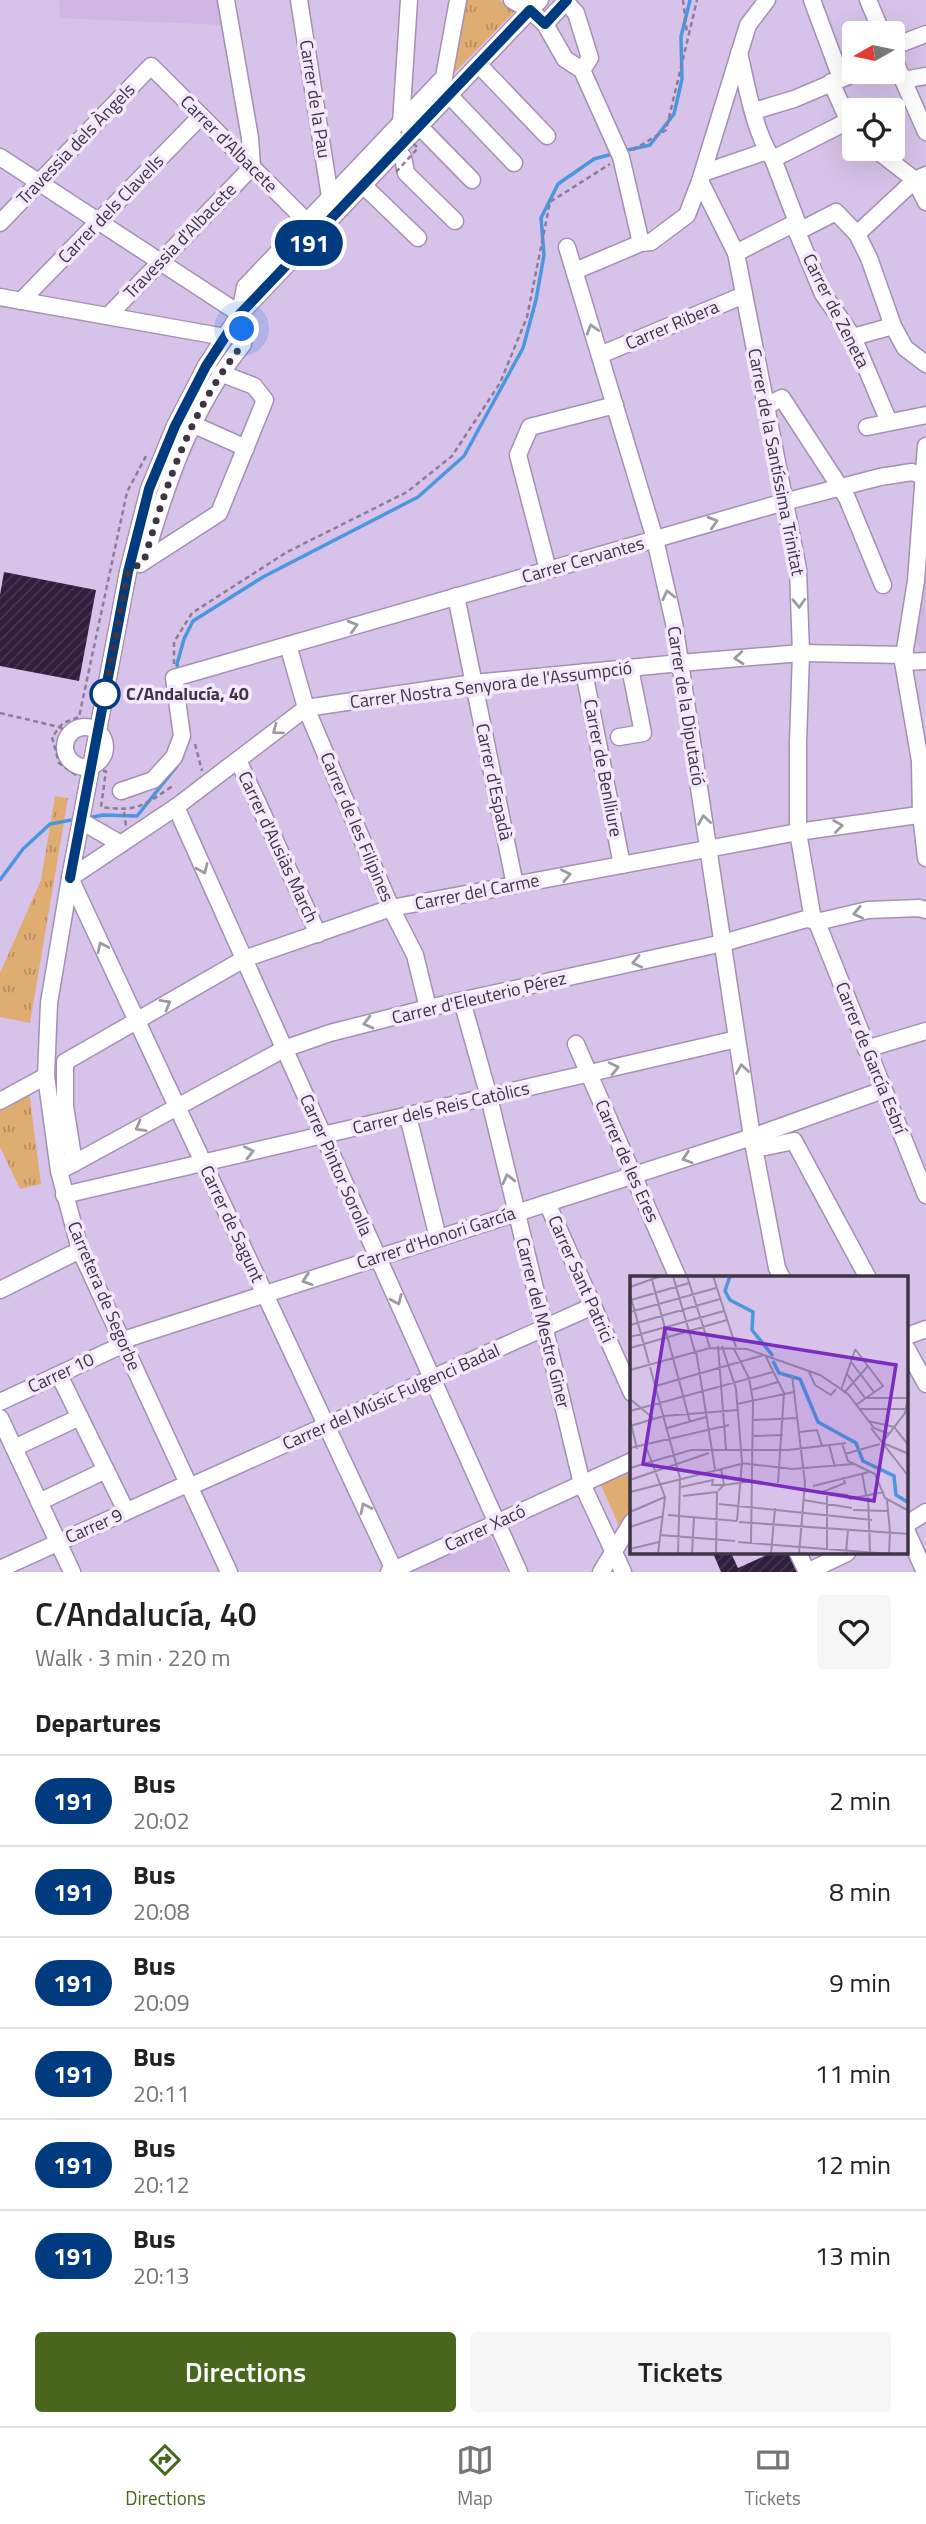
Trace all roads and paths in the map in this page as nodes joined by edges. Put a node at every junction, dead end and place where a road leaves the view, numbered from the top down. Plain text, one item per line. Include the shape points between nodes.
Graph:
1 (226, 0) edge
2 (299, 0) edge
3 (409, 0) edge
4 (458, 0) edge
5 (512, 0) edge
6 (683, 0) edge
7 (697, 0) edge
8 (767, 0) edge
9 (812, 0) edge
10 (868, 0) edge
11 (565, 1) edge
12 (534, 3) edge
13 (878, 21) edge
14 (545, 24) junction
15 (926, 34) edge
16 (688, 37) junction
17 (905, 47) edge
18 (739, 52) junction
19 (479, 65) junction
20 (151, 66) joint
21 (582, 70) junction
22 (926, 76) edge
23 (842, 78) edge
24 (836, 80) junction
25 (905, 80) edge
26 (905, 84) edge
27 (449, 95) junction
28 (842, 99) edge
29 (754, 111) junction
30 (201, 116) junction
31 (406, 128) junction
32 (842, 130) edge
33 (926, 132) edge
34 (547, 136) dead end
35 (395, 146) junction
36 (770, 155) junction
37 (0, 157) edge
38 (621, 157) junction
39 (895, 161) edge
40 (514, 163) dead end
41 (252, 167) junction
42 (396, 172) dead end
43 (702, 177) junction
44 (921, 177) edge
45 (472, 180) dead end
46 (40, 182) junction
47 (363, 185) junction
48 (330, 197) junction
49 (926, 202) edge
50 (99, 221) junction
51 (455, 221) dead end
52 (307, 222) junction
53 (0, 223) edge
54 (797, 227) junction
55 (857, 234) junction
56 (418, 239) dead end
57 (641, 243) junction
58 (568, 247) dead end
59 (736, 253) junction
60 (159, 261) junction
61 (575, 271) junction
62 (744, 295) junction
63 (0, 297) edge
64 (21, 301) junction
65 (240, 314) junction
66 (108, 316) junction
67 (893, 326) junction
68 (225, 337) junction
69 (853, 337) junction
70 (600, 355) junction
71 (926, 364) edge
72 (220, 373) junction
73 (615, 405) junction
74 (766, 406) junction
75 (926, 415) edge
76 (889, 422) junction
77 (192, 424) junction
78 (867, 427) dead end
79 (151, 446) dead end
80 (926, 446) edge
81 (246, 448) junction
82 (925, 477) edge
83 (840, 488) junction
84 (785, 502) junction
85 (655, 539) junction
86 (144, 561) junction
87 (548, 570) junction
88 (128, 572) junction
89 (883, 585) dead end
90 (456, 596) junction
91 (288, 645) junction
92 (801, 653) junction
93 (904, 658) junction
94 (926, 661) edge
95 (680, 663) junction
96 (630, 668) junction
97 (584, 672) junction
98 (174, 678) junction
99 (474, 683) junction
100 (306, 708) junction
101 (0, 713) edge
102 (65, 730) junction
103 (98, 732) junction
104 (619, 737) dead end
105 (195, 744) dead end
106 (238, 760) junction
107 (86, 771) junction
108 (204, 777) dead end
109 (121, 791) joint
110 (176, 807) junction
111 (123, 810) junction
112 (923, 814) edge
113 (81, 821) junction
114 (798, 832) junction
115 (121, 844) junction
116 (708, 848) junction
117 (926, 858) edge
118 (622, 865) junction
119 (70, 878) junction
120 (515, 885) junction
121 (391, 908) junction
122 (926, 910) edge
123 (815, 920) junction
124 (318, 933) junction
125 (723, 943) junction
126 (244, 960) junction
127 (462, 1001) junction
128 (428, 1008) junction
129 (136, 1021) junction
130 (926, 1031) edge
131 (737, 1039) junction
132 (576, 1044) dead end
133 (284, 1049) junction
134 (866, 1049) junction
135 (589, 1074) junction
136 (46, 1076) junction
137 (883, 1090) junction
138 (489, 1097) junction
139 (0, 1101) edge
140 (177, 1107) junction
141 (408, 1116) junction
142 (323, 1135) junction
143 (752, 1136) junction
144 (74, 1163) junction
145 (203, 1163) junction
146 (59, 1171) junction
147 (633, 1175) junction
148 (64, 1195) junction
149 (926, 1195) edge
150 (547, 1203) junction
151 (516, 1213) junction
152 (438, 1238) junction
153 (80, 1250) junction
154 (377, 1257) junction
155 (677, 1276) edge
156 (781, 1276) edge
157 (867, 1276) edge
158 (0, 1290) edge
159 (265, 1294) junction
160 (593, 1306) junction
161 (544, 1328) junction
162 (926, 1329) edge
163 (908, 1336) edge
164 (121, 1343) junction
165 (908, 1351) edge
166 (59, 1375) junction
167 (432, 1378) junction
168 (926, 1384) edge
169 (630, 1389) edge
170 (0, 1402) edge
171 (80, 1417) junction
172 (0, 1418) edge
173 (327, 1426) junction
174 (14, 1448) junction
175 (630, 1462) edge
176 (106, 1470) junction
177 (582, 1484) junction
178 (188, 1486) junction
179 (39, 1502) junction
180 (126, 1511) junction
181 (926, 1512) edge
182 (496, 1523) junction
183 (908, 1523) edge
184 (630, 1525) edge
185 (908, 1534) edge
186 (58, 1542) junction
187 (613, 1551) junction
188 (798, 1554) edge
189 (845, 1554) edge
190 (0, 1569) edge
191 (392, 1571) edge
192 (72, 1572) edge
193 (229, 1572) edge
194 (519, 1572) edge
195 (601, 1572) edge
196 (623, 1572) edge
197 (807, 1572) edge
198 (925, 1572) edge

1 - 41 street
2 - 48 street, Carrer de la Pau
3 - 31 street
4 - 31 street via 444,77
5 - 12 street
6 - 16 path
7 - 16 path
8 - 18 street via 748,25
9 - 24 street
10 - 13 street
11 - 14 street
11 - 21 street via 576,13 590,58
12 - 14 street
12 - 19 street
14 - 21 street via 565,60
15 - 17 street
16 - 38 path via 666,130
18 - 29 street, Carrer de Zeneta
18 - 43 street
19 - 27 street
19 - 34 street
20 - 30 street, Carrer d'Albacete
20 - 46 street, Travessia dels Àngels
21 - 38 street
22 - 25 street
23 - 24 street
24 - 28 street
24 - 29 street
26 - 33 street
27 - 31 street
27 - 40 street
29 - 36 street, Carrer de Zeneta
30 - 41 street, Carrer d'Albacete
30 - 50 street, Carrer dels Clavells
31 - 35 street
31 - 35 path
31 - 42 path, bridge via 418,148
31 - 45 street
31 - 48 street
32 - 36 street
35 - 47 street
35 - 51 street via 406,173
36 - 43 street
36 - 54 street, Carrer de Zeneta
37 - 46 street
38 - 57 street
38 - 98 path via 550,202 527,317 500,383 452,456 407,492 287,552 192,613 174,642
39 - 44 street
41 - 52 street, Carrer d'Albacete
41 - 60 street, Travessia d'Albacete
43 - 57 street via 687,215 651,242
43 - 59 street, Carrer de la Santíssima Trinitat
44 - 49 street
44 - 55 street
46 - 50 street
46 - 53 street, Travessia dels Àngels
47 - 56 street
47 - 65 street
48 - 52 street
50 - 60 street
50 - 64 street, Carrer dels Clavells
52 - 65 street via 245,287
54 - 55 street via 836,212
54 - 59 street
54 - 69 street, Carrer de Zeneta via 823,294
55 - 67 street
57 - 61 street
58 - 61 street, Carrer de la Diputació
59 - 62 street, Carrer de la Santíssima Trinitat
60 - 65 street
60 - 66 street, Travessia d'Albacete
70 -> 61 street, Carrer de la Diputació
62 - 70 street, Carrer Ribera
62 - 74 street, Carrer de la Santíssima Trinitat
63 - 64 street
64 - 66 street
65 - 68 street
65 - 72 street via 243,344
66 - 68 street
67 - 69 street
67 - 71 street via 905,348
68 - 88 street via 175,426 149,489
69 - 76 street, Carrer de Zeneta
70 - 73 street, Carrer de la Diputació
72 - 77 street
72 - 81 street via 254,386 265,400
73 - 85 street, Carrer de la Diputació
73 - 87 street via 530,427 518,455
74 - 83 street via 782,398
74 - 84 street, Carrer de la Santíssima Trinitat
75 - 76 street
76 - 78 street
77 - 81 street
77 - 86 street via 165,489
79 - 102 path via 127,492 79,717
80 - 82 street
81 - 86 street via 219,513
82 - 83 street, Carrer Cervantes via 912,472
82 - 93 street
83 - 84 street, Carrer Cervantes
83 - 89 street
85 -> 84 street, Carrer Cervantes
84 -> 92 street, Carrer de la Santíssima Trinitat via 798,569
85 - 87 street, Carrer Cervantes
95 -> 85 street, Carrer de la Diputació
86 - 88 street
87 - 90 street, Carrer Cervantes
88 - 103 street
91 -> 90 street, Carrer Cervantes
90 - 99 street, Carrer d'Espadà
91 - 98 street, Carrer Cervantes
91 - 100 street, Carrer de les Filipines
92 - 93 street, Carrer Nostra Senyora de l'Assumpció
92 -> 95 street, Carrer Nostra Senyora de l'Assumpció
92 - 114 street, Carrer de la Santíssima Trinitat
93 - 94 street, Carrer Nostra Senyora de l'Assumpció
93 - 112 street
95 - 96 street, Carrer Nostra Senyora de l'Assumpció
116 -> 95 street, Carrer de la Diputació
96 - 97 street, Carrer Nostra Senyora de l'Assumpció
96 - 104 street via 643,733
97 - 99 street, Carrer Nostra Senyora de l'Assumpció
97 - 118 street, Carrer de Benlliure
98 - 109 street via 182,736 174,757 153,780
99 - 100 street, Carrer Nostra Senyora de l'Assumpció
99 - 120 street, Carrer d'Espadà
100 -> 106 street, Carrer Nostra Senyora de l'Assumpció
100 - 121 street, Carrer de les Filipines
101 - 102 path
102 - 103 street via 87,726
102 - 107 street via 67,758
102 - 107 path via 52,737 59,763
103 - 107 street via 105,752
105 - 108 path
106 - 110 street, Carrer Nostra Senyora de l'Assumpció
106 - 124 street, Carrer d'Ausiàs March
107 - 111 path via 106,771 101,807
107 - 113 street, Carretera de Segorbe
109 - 111 path
110 - 115 street, Carrer Nostra Senyora de l'Assumpció
110 -> 126 street, Carrer Pintor Sorolla
111 - 115 path via 126,827
114 -> 112 street, Carrer del Carme
112 - 117 street
113 - 115 street
113 - 119 street, Carretera de Segorbe
114 - 116 street, Carrer del Carme
114 - 123 street, Carrer de la Santíssima Trinitat
115 - 119 street, Carrer Nostra Senyora de l'Assumpció
116 - 118 street, Carrer del Carme
116 - 125 street, Carrer de la Diputació
120 -> 118 street, Carrer del Carme
129 -> 119 street, Carrer de Sagunt
119 - 136 street, Carretera de Segorbe via 49,1003
120 - 121 street, Carrer del Carme
121 - 124 street, Carrer del Carme
121 - 128 street, Carrer de les Filipines via 415,955
122 -> 123 street, Carrer d'Eleuterio Pérez via 868,910
123 - 125 street, Carrer d'Eleuterio Pérez
123 - 134 street, Carrer de García Esbrí
124 - 126 street, Carrer del Carme
125 -> 127 street, Carrer d'Eleuterio Pérez
125 - 131 street, Carrer de la Diputació
129 -> 126 street, Carrer del Carme
126 - 133 street, Carrer Pintor Sorolla
127 - 128 street, Carrer d'Eleuterio Pérez
127 - 138 street, Carrer del Mestre Giner
128 -> 133 street, Carrer d'Eleuterio Pérez
129 - 140 street, Carrer de Sagunt
129 - 144 street, Carrer del Carme via 65,1062 65,1106
130 - 134 street
135 -> 131 street, Carrer dels Reis Catòlics
143 -> 131 street, Carrer de la Diputació
132 - 135 street, Carrer de les Eres
133 - 140 street, Carrer d'Eleuterio Pérez
133 - 142 street, Carrer Pintor Sorolla
134 - 137 street, Carrer de García Esbrí
135 - 138 street, Carrer dels Reis Catòlics
135 - 147 street, Carrer de les Eres
136 - 139 street
136 - 146 street, Carretera de Segorbe
137 - 143 street, Carrer d'Honori García
137 - 149 street, Carrer de García Esbrí
138 - 141 street, Carrer dels Reis Catòlics
151 -> 138 street, Carrer del Mestre Giner
140 -> 144 street, Carrer d'Eleuterio Pérez
140 - 145 street, Carrer de Sagunt
141 - 142 street, Carrer dels Reis Catòlics
141 - 152 street
145 -> 142 street, Carrer dels Reis Catòlics
142 - 154 street, Carrer Pintor Sorolla
143 -> 147 street, Carrer d'Honori García
143 - 156 street, Carrer de la Diputació
143 - 157 street via 765,1147 794,1141
144 - 146 street, Carrer d'Eleuterio Pérez
145 - 148 street, Carrer dels Reis Catòlics
145 - 159 street, Carrer de Sagunt
146 - 148 street, Carretera de Segorbe
147 - 150 street, Carrer d'Honori García
147 - 155 street, Carrer de les Eres
148 - 153 street, Carretera de Segorbe
150 - 151 street, Carrer d'Honori García
150 - 160 street, Carrer Sant Patrici
151 - 152 street, Carrer d'Honori García
151 - 161 street, Carrer del Mestre Giner
152 - 154 street, Carrer d'Honori García
153 - 158 street
153 - 164 street, Carretera de Segorbe
154 -> 159 street, Carrer d'Honori García
154 -> 167 street, Carrer Pintor Sorolla
159 - 164 street, Carrer d'Honori García
159 - 173 street, Carrer de Sagunt
160 - 161 street, Carrer del Músic Fulgenci Badal
160 - 169 street, Carrer Sant Patrici
161 - 167 street, Carrer del Músic Fulgenci Badal
161 - 177 street, Carrer del Mestre Giner
162 - 163 street
164 - 166 street, Carrer 10
164 - 178 street, Carretera de Segorbe
165 - 168 street
166 - 170 street, Carrer 10
166 - 171 street
167 - 173 street, Carrer del Músic Fulgenci Badal
167 - 182 street, Carrer Pintor Sorolla
171 - 174 street
171 - 176 street
172 - 174 street
173 - 178 street, Carrer del Músic Fulgenci Badal
191 -> 173 street, Carrer de Sagunt
174 - 179 street
175 - 177 street, Carrer Xacó
176 - 179 street
176 - 180 street
177 - 182 street, Carrer Xacó
177 - 187 street, Carrer del Mestre Giner
178 - 180 street, Carrer 9
178 - 193 street, Carretera de Segorbe
179 - 186 street
180 - 186 street, Carrer 9
181 - 183 street
182 - 191 street, Carrer Xacó
182 - 194 street, Carrer Pintor Sorolla
184 - 187 street
185 - 198 street
186 - 190 street, Carrer 9
186 - 192 street
187 - 195 street
187 - 196 street, Carrer del Mestre Giner
188 - 197 street
189 - 197 street

